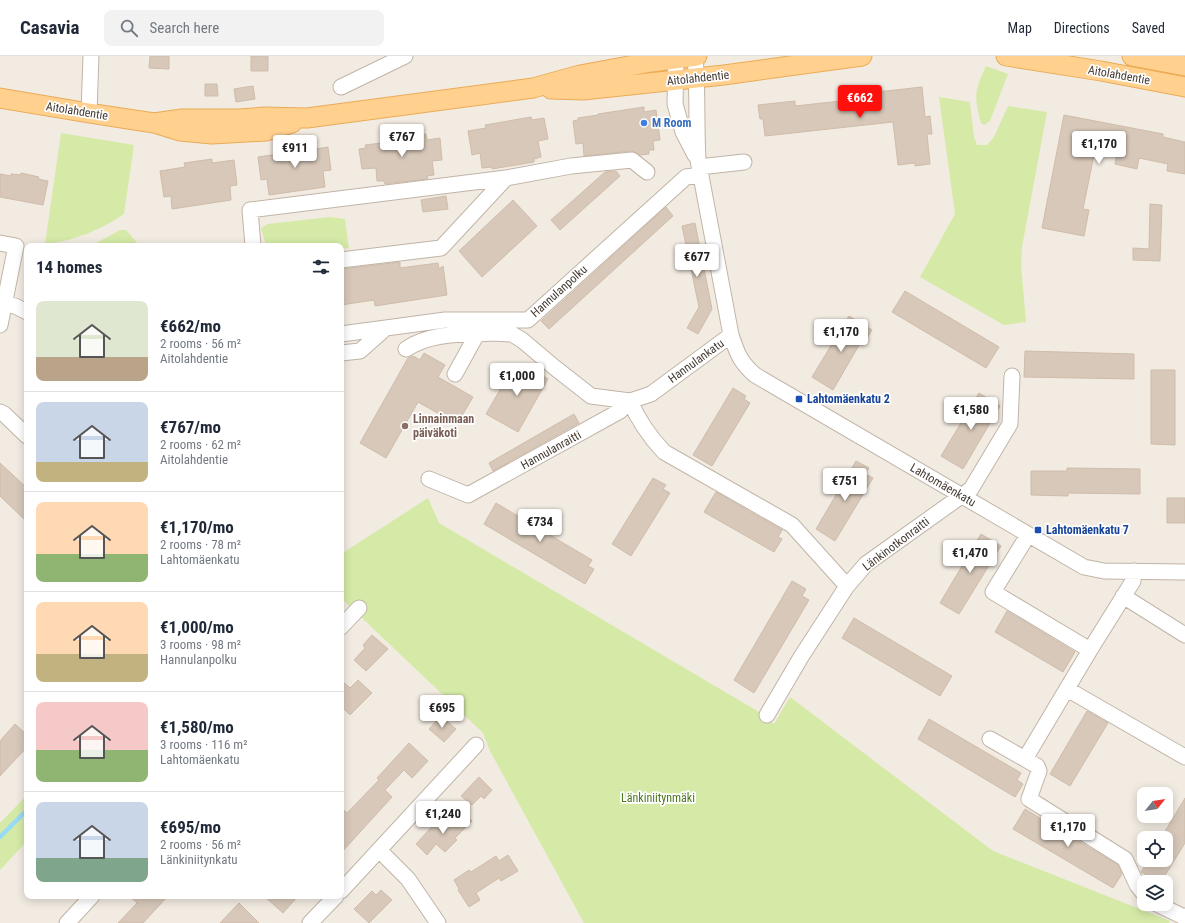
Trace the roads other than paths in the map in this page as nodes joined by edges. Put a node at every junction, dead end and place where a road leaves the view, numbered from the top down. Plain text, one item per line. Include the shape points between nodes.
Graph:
1 (91, 56) edge
2 (405, 56) edge
3 (696, 56) edge
4 (862, 56) edge
5 (1006, 56) edge
6 (1132, 56) edge
7 (676, 57) edge
8 (1185, 66) edge
9 (697, 77) junction
10 (675, 80) junction
11 (341, 87) dead end
12 (1185, 87) edge
13 (533, 88) junction
14 (0, 98) edge
15 (89, 114) junction
16 (744, 162) dead end
17 (699, 167) junction
18 (647, 172) dead end
19 (506, 178) junction
20 (0, 243) edge
21 (253, 243) edge
22 (344, 260) edge
23 (4, 304) junction
24 (24, 310) edge
25 (0, 325) edge
26 (386, 328) junction
27 (344, 334) edge
28 (477, 334) junction
29 (731, 336) junction
30 (406, 349) dead end
31 (344, 353) edge
32 (455, 374) dead end
33 (1012, 376) dead end
34 (630, 401) junction
35 (0, 412) edge
36 (24, 433) edge
37 (429, 479) dead end
38 (962, 496) junction
39 (1028, 535) junction
40 (1134, 571) junction
41 (1185, 572) edge
42 (846, 586) junction
43 (1123, 596) junction
44 (359, 608) dead end
45 (344, 624) edge
46 (1185, 635) edge
47 (1090, 650) junction
48 (1067, 689) junction
49 (767, 715) dead end
50 (990, 739) dead end
51 (476, 745) dead end
52 (1185, 756) edge
53 (1025, 760) junction
54 (380, 850) junction
55 (1137, 885) edge
56 (344, 888) edge
57 (89, 899) edge
58 (333, 899) edge
59 (1173, 911) edge
60 (1185, 916) edge
61 (67, 923) edge
62 (310, 923) edge
63 (438, 923) edge

1 - 15 street
2 - 11 street
3 - 7 main road, Aitolahdentie
3 - 9 street, Hannulankatu
4 - 9 main road, Aitolahdentie
5 - 12 main road, Aitolahdentie
6 - 8 main road, Aitolahdentie
7 - 10 street, Hannulankatu
7 - 13 main road, Aitolahdentie via 580,75
9 - 10 main road, Aitolahdentie
9 - 17 street, Hannulankatu via 696,135
10 - 13 main road, Aitolahdentie via 583,90
10 - 17 street, Hannulankatu via 675,104 683,132
13 - 15 main road, Aitolahdentie via 307,118 182,119 154,123
14 - 15 main road, Aitolahdentie
16 - 17 street, Hannulanpolku
17 - 26 street, Hannulanpolku via 528,320 445,320
17 - 29 street, Hannulankatu
18 - 19 street via 632,160 571,166
19 - 21 street via 250,210
19 - 22 street via 441,248
20 - 23 street via 16,246
23 - 24 street
23 - 25 street
26 - 27 street, Hannulanpolku
26 - 31 street via 360,351
28 - 30 street via 437,336
28 - 32 street
28 - 34 street via 512,334 591,396
29 - 34 street, Hannulankatu via 651,394
29 - 38 street, Lahtomäenkatu via 738,356 754,374
33 - 38 street, Länkinotkonraitti via 1010,424 970,489
34 - 37 street, Hannulanraitti via 620,411 468,495
34 - 42 street via 638,420 664,452 792,525
35 - 36 street
38 - 39 street, Lahtomäenkatu
38 - 42 street, Länkinotkonraitti via 866,564
39 - 40 street, Lahtomäenkatu via 1084,567 1104,571
39 - 47 street via 993,592
40 - 41 street, Lahtomäenkatu
40 - 43 street via 1132,581
42 - 49 street, Länkinotkonraitti
43 - 46 street
43 - 47 street
44 - 45 street
47 - 48 street
48 - 52 street
48 - 53 street
50 - 53 street
51 - 54 street
53 - 55 street via 1037,766 1039,771 1029,798 1126,859
54 - 56 street
54 - 63 street via 408,879
57 - 61 street
58 - 62 street
59 - 60 street

